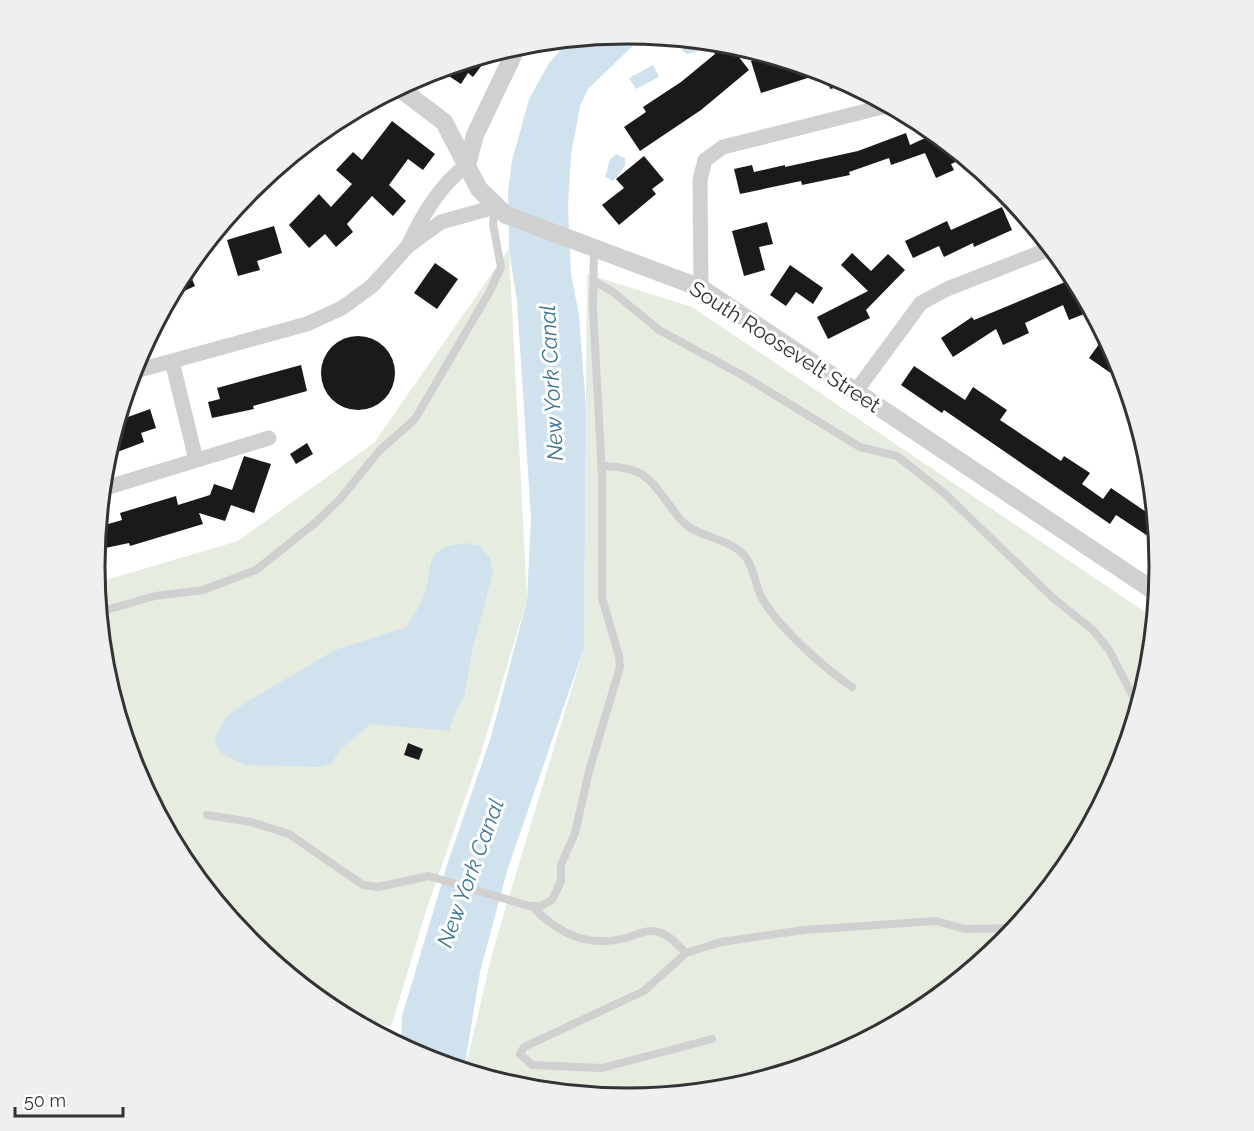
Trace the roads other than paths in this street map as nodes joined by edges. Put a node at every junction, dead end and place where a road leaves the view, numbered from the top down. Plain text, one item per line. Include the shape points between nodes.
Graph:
1 (512, 57) edge
2 (406, 93) edge
3 (878, 108) edge
4 (467, 165) junction
5 (501, 211) junction
6 (408, 246) junction
7 (589, 246) junction
8 (1043, 251) edge
9 (594, 281) junction
10 (701, 288) junction
11 (172, 361) junction
12 (144, 369) edge
13 (856, 391) junction
14 (269, 438) dead end
15 (196, 460) junction
16 (601, 466) junction
17 (111, 486) edge
18 (1148, 586) edge
19 (107, 610) edge
20 (852, 687) dead end
21 (1132, 695) edge
22 (207, 815) dead end
23 (532, 906) junction
24 (1002, 928) edge
25 (686, 953) junction
26 (712, 1039) dead end

1 - 4 street via 474,135
2 - 4 street via 444,122
3 - 10 street via 723,147 705,160 700,180
4 - 5 street via 479,189
4 - 6 street via 450,178 422,216
5 - 6 street via 441,222
5 - 7 street, South Roosevelt Street
5 - 19 lane via 493,224 501,267 490,291 415,419 380,451 341,498 256,570 203,590 155,596
6 - 11 street via 372,286 342,308 307,324
7 - 9 lane
7 - 10 street, South Roosevelt Street
8 - 13 street via 921,303
9 - 16 lane
9 - 21 lane via 659,330 860,447 897,456 944,493 1053,598 1094,630
10 - 13 street, South Roosevelt Street
11 - 12 street
11 - 15 street
13 - 18 street, South Roosevelt Street
14 - 15 street
15 - 17 street
16 - 20 lane via 627,466 642,473 687,526 731,543 747,558 762,598 780,621 823,666
16 - 23 lane via 602,598 620,667 575,833 561,865 561,881 552,900
22 - 23 lane via 290,834 354,881 370,887 418,876 438,878
23 - 25 lane via 544,919 575,939 600,943 646,930 663,933
24 - 25 lane via 965,928 936,921 804,930 721,942
25 - 26 lane via 644,991 524,1047 520,1054 532,1065 602,1068

